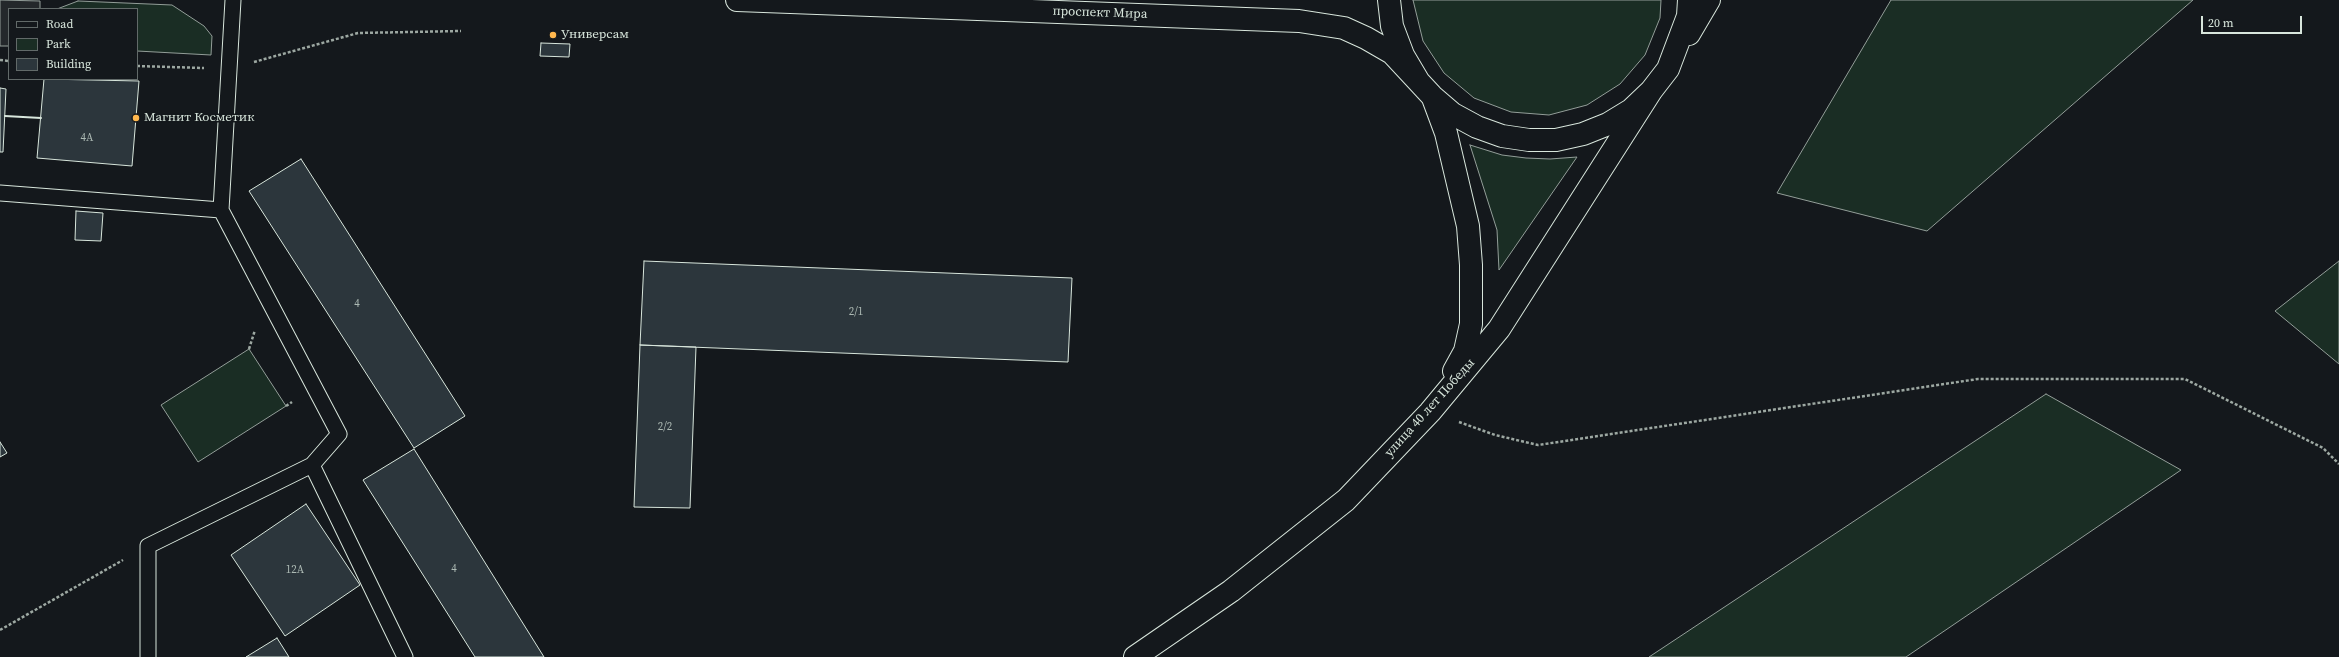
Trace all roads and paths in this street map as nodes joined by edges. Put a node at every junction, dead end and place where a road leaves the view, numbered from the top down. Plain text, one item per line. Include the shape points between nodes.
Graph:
1 (233, 0) edge
2 (737, 0) edge
3 (1389, 0) edge
4 (1689, 0) edge
5 (1709, 0) edge
6 (781, 1) edge
7 (461, 31) dead end
8 (138, 66) edge
9 (228, 69) junction
10 (1668, 69) junction
11 (1426, 89) junction
12 (1651, 91) junction
13 (0, 193) edge
14 (221, 210) junction
15 (1430, 412) junction
16 (2339, 464) edge
17 (312, 465) junction
18 (148, 546) junction
19 (0, 630) edge
20 (148, 657) edge
21 (405, 657) edge
22 (1135, 657) edge

1 - 9 lane
2 - 6 street, проспект Мира
3 - 11 street via 1392,26 1403,55
4 - 10 street via 1688,16
5 - 10 street
6 - 11 street, проспект Мира via 1299,21 1344,28 1366,38 1392,53
7 - 9 path via 358,33
8 - 9 path
9 - 14 lane
10 - 12 street
11 - 12 street via 1453,114 1477,128 1502,136 1529,140 1556,140 1583,134 1608,124 1631,110
11 - 15 street via 1446,133 1468,226 1472,295 1465,351
12 - 15 street, улица 40 лет Победы via 1499,329
13 - 14 lane
14 - 17 lane via 264,297 339,434
15 - 16 path via 1495,435 1538,445 1978,379 2185,379 2323,448
15 - 22 street, улица 40 лет Победы via 1346,500 1231,591
17 - 18 lane
17 - 21 lane
18 - 19 path
18 - 20 lane

